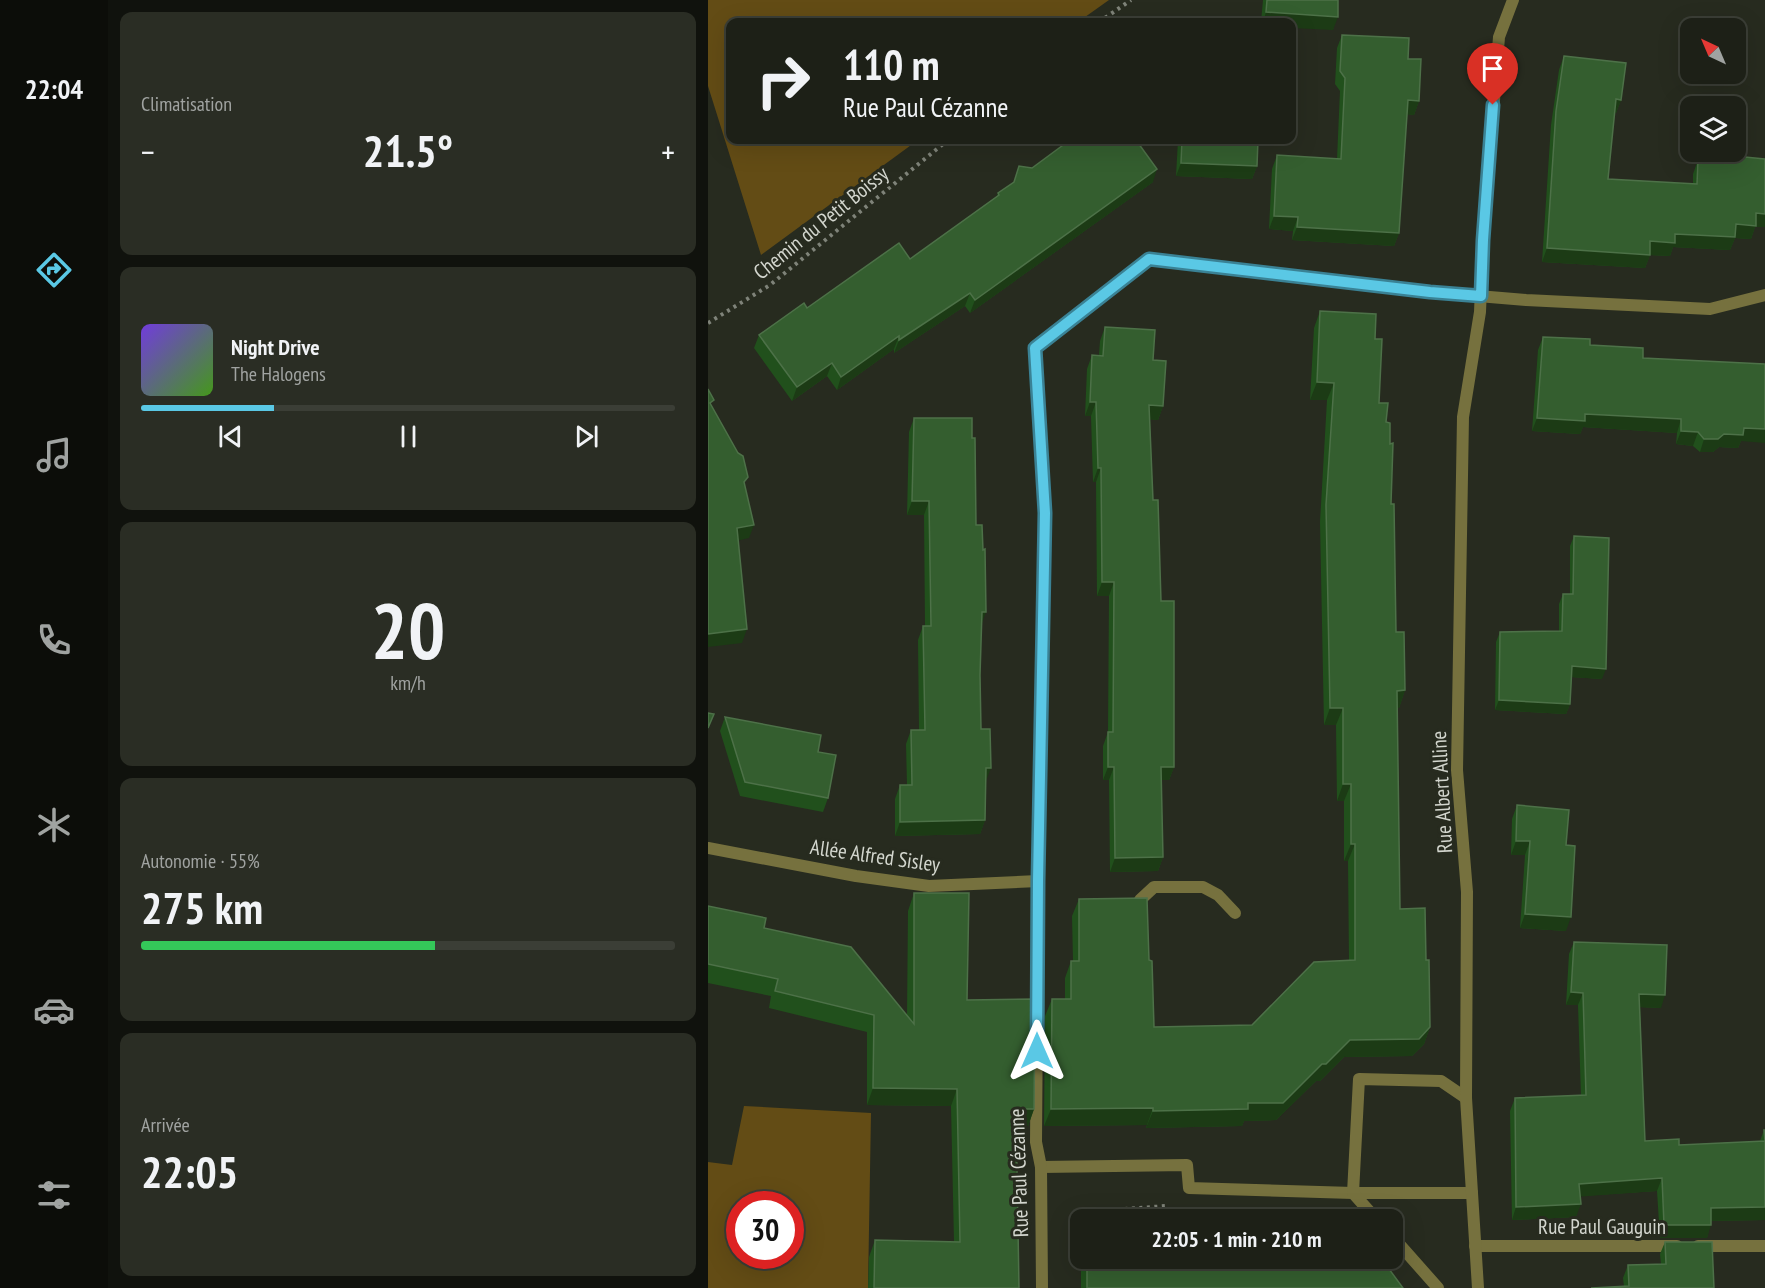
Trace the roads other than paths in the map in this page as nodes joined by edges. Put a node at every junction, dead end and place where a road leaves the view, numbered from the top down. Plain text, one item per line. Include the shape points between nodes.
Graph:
1 (1513, 0) edge
2 (1765, 295) edge
3 (1481, 296) junction
4 (708, 848) edge
5 (1038, 881) junction
6 (1140, 900) edge
7 (1235, 913) dead end
8 (1466, 1098) junction
9 (1041, 1167) junction
10 (1353, 1193) junction
11 (1472, 1193) junction
12 (1367, 1209) edge
13 (1474, 1246) junction
14 (1765, 1246) edge
15 (1403, 1248) edge
16 (1042, 1288) edge
17 (1438, 1288) edge
18 (1478, 1288) edge

1 - 3 street, Rue Albert Alline via 1498,37
2 - 3 street via 1710,309
3 - 5 street, Rue Paul Cézanne via 1149,259 1035,348 1045,513
3 - 8 street, Rue Albert Alline via 1462,429 1457,770 1467,892
4 - 5 street, Allée Alfred Sisley via 928,886
5 - 9 street, Rue Paul Cézanne via 1036,1142
6 - 7 street via 1154,887 1203,886
8 - 10 street via 1441,1081 1359,1079
8 - 11 street, Rue Albert Alline
9 - 10 street via 1187,1164 1189,1188
9 - 16 street, Rue Paul Cézanne
10 - 11 street
10 - 12 street
11 - 13 street, Rue Albert Alline
13 - 14 street, Rue Paul Gauguin
13 - 18 street, Rue Albert Alline
15 - 17 street

